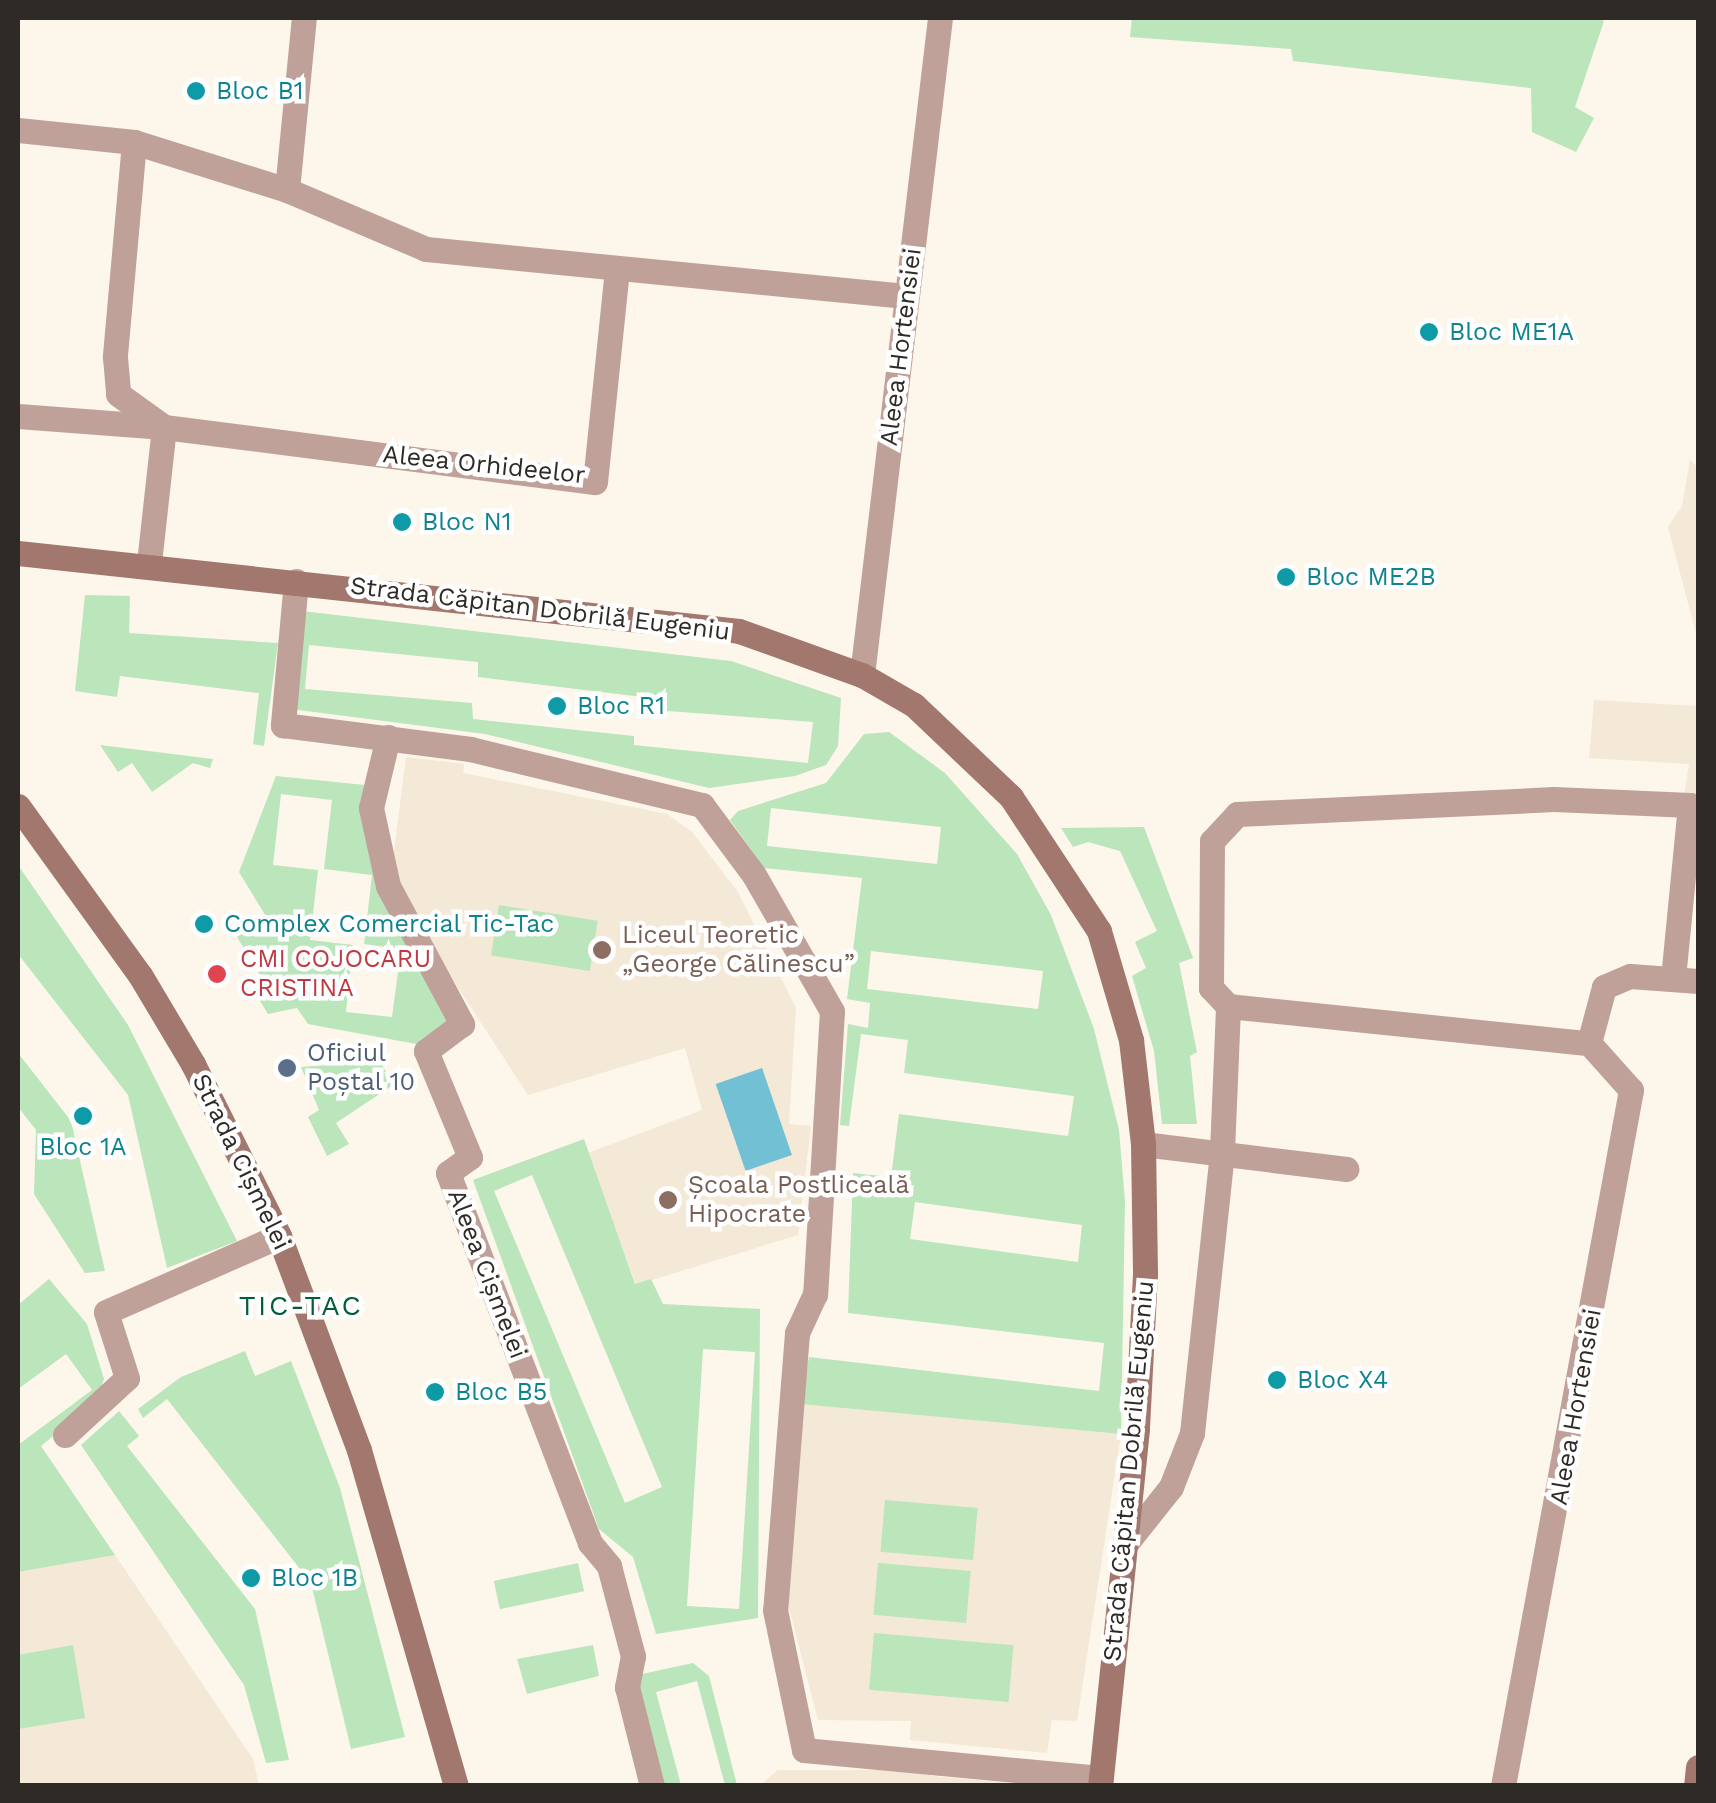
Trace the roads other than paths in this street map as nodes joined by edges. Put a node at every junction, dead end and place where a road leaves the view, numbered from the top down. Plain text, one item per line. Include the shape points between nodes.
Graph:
1 (304, 18) edge
2 (940, 18) edge
3 (18, 130) edge
4 (134, 142) junction
5 (287, 190) junction
6 (617, 268) junction
7 (906, 296) junction
8 (18, 416) edge
9 (164, 427) junction
10 (18, 552) edge
11 (149, 563) junction
12 (296, 581) junction
13 (862, 675) junction
14 (388, 737) junction
15 (19, 810) edge
16 (1686, 979) edge
17 (1228, 1006) junction
18 (1588, 1043) junction
19 (1143, 1144) junction
20 (1222, 1151) junction
21 (1346, 1169) dead end
22 (279, 1236) junction
23 (65, 1435) dead end
24 (1128, 1541) junction
25 (1698, 1767) edge
26 (1100, 1782) edge
27 (456, 1786) edge
28 (652, 1786) edge
29 (1503, 1786) edge
30 (1696, 1786) edge

1 - 5 street
2 - 7 street, Aleea Hortensiei
3 - 4 street
4 - 5 street
4 - 9 street, Aleea Orhideelor via 115,357 118,394
5 - 6 street via 426,249
6 - 7 street
6 - 9 street, Aleea Orhideelor via 595,482
7 - 13 street, Aleea Hortensiei
8 - 9 street, Aleea Orhideelor
9 - 11 street
10 - 11 street, Strada Căpitan Dobrilă Eugeniu
11 - 12 street, Strada Căpitan Dobrilă Eugeniu
12 - 13 street, Strada Căpitan Dobrilă Eugeniu via 739,632
12 - 14 street via 283,725
13 - 19 street, Strada Căpitan Dobrilă Eugeniu via 914,705 1011,797 1099,931 1130,1040
14 - 26 street via 470,749 702,805 754,875 832,1010 815,1294 797,1333 776,1610 804,1750
14 - 28 street, Aleea Cișmelei via 371,808 388,886 462,1024 426,1051 470,1157 448,1173 590,1543 610,1566 633,1656 628,1687
15 - 22 street, Strada Cișmelei via 140,975
16 - 17 street via 1690,805 1554,799 1237,814 1212,841 1211,988
16 - 18 street via 1630,976 1604,987
17 - 18 street
17 - 20 street
18 - 29 street, Aleea Hortensiei via 1631,1090 1528,1680
19 - 20 street
19 - 24 street, Strada Căpitan Dobrilă Eugeniu via 1146,1274
20 - 21 street
20 - 24 street via 1192,1433 1171,1486
22 - 23 street via 106,1312 127,1378
22 - 27 street, Strada Cișmelei via 359,1450
24 - 26 street, Strada Căpitan Dobrilă Eugeniu
25 - 30 street

